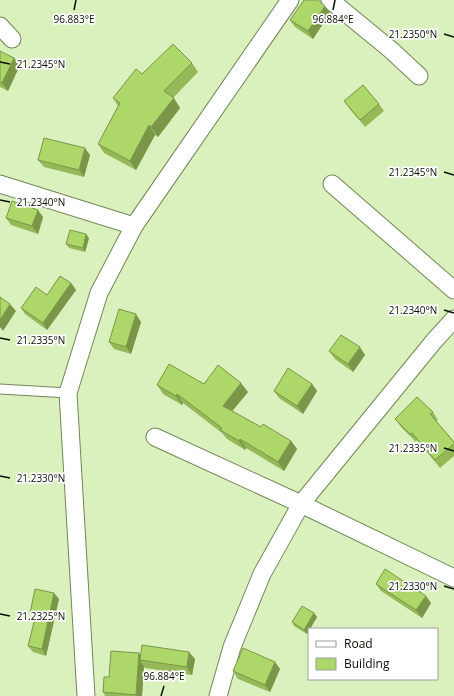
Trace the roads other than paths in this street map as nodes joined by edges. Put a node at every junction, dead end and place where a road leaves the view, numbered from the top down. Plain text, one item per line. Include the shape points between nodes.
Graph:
1 (290, 0) edge
2 (330, 0) edge
3 (0, 26) edge
4 (12, 39) dead end
5 (419, 76) dead end
6 (0, 184) edge
7 (332, 184) dead end
8 (134, 226) junction
9 (454, 290) edge
10 (454, 319) edge
11 (0, 389) edge
12 (68, 393) junction
13 (155, 437) dead end
14 (301, 504) junction
15 (454, 578) edge
16 (86, 696) edge
17 (218, 696) edge

1 - 8 street
2 - 5 street
3 - 4 street
6 - 8 street
7 - 9 street
8 - 12 street via 99,293
10 - 14 street
11 - 12 lane
12 - 16 street
13 - 14 street
14 - 15 street
14 - 17 street via 262,574 232,647

